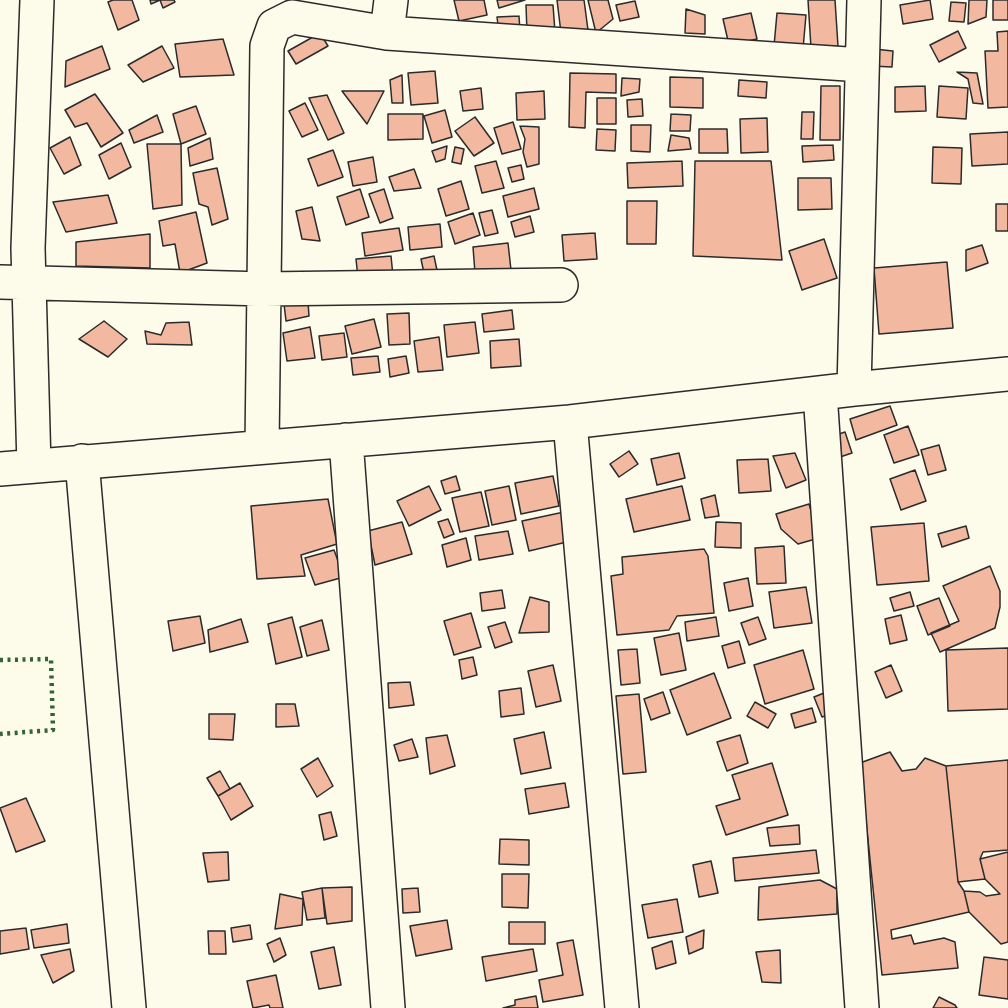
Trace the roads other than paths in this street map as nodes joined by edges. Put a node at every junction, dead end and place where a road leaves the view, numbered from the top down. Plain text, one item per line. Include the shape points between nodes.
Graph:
1 (37, 0) edge
2 (391, 0) edge
3 (864, 0) edge
4 (387, 33) junction
5 (862, 65) junction
6 (14, 282) edge
7 (561, 285) dead end
8 (265, 289) junction
9 (1008, 374) edge
10 (854, 389) junction
11 (820, 393) junction
12 (570, 422) junction
13 (346, 440) junction
14 (262, 447) junction
15 (82, 461) junction
16 (34, 466) junction
17 (0, 469) edge
18 (129, 1008) edge
19 (388, 1008) edge
20 (622, 1008) edge
21 (862, 1008) edge

1 - 6 street via 28,248
2 - 4 street
3 - 5 street
4 - 5 street
4 - 8 street via 292,17 274,26 267,46
5 - 10 street
6 - 8 street
6 - 16 street
7 - 8 street
8 - 14 street
9 - 10 street
10 - 11 street
11 - 12 street
11 - 21 street
12 - 13 street
12 - 20 street
13 - 14 street
13 - 19 street
14 - 15 street
15 - 16 street
15 - 18 street
16 - 17 street

